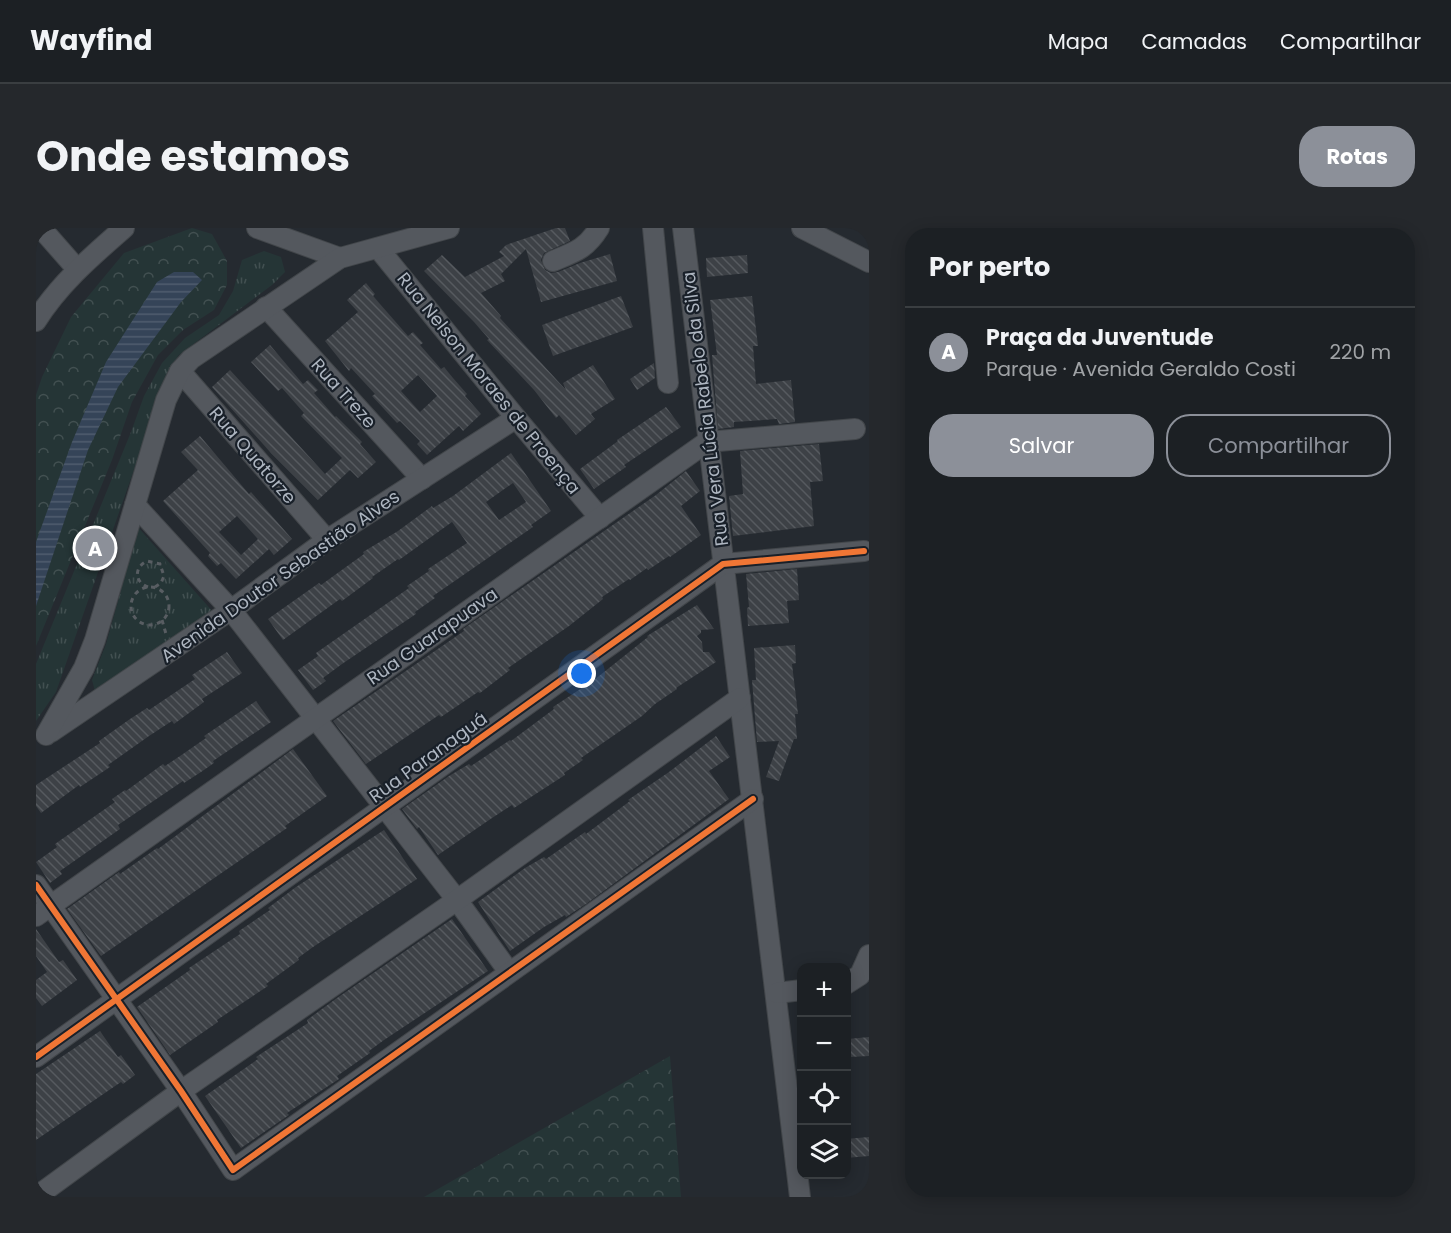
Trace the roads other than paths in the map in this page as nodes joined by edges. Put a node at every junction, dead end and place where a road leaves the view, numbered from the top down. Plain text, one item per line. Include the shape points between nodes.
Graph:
1 (41, 228) edge
2 (124, 228) edge
3 (257, 228) edge
4 (449, 228) edge
5 (599, 228) edge
6 (654, 228) edge
7 (683, 228) edge
8 (802, 228) edge
9 (378, 248) junction
10 (340, 258) junction
11 (552, 261) dead end
12 (869, 262) edge
13 (77, 269) junction
14 (266, 307) junction
15 (36, 321) edge
16 (180, 371) junction
17 (668, 383) dead end
18 (516, 418) junction
19 (855, 429) dead end
20 (707, 442) junction
21 (422, 478) junction
22 (135, 505) junction
23 (600, 518) junction
24 (327, 540) junction
25 (864, 551) dead end
26 (723, 564) junction
27 (231, 610) junction
28 (740, 698) junction
29 (316, 718) junction
30 (41, 739) edge
31 (753, 799) junction
32 (384, 807) junction
33 (36, 885) edge
34 (457, 900) junction
35 (43, 911) edge
36 (869, 955) edge
37 (509, 972) junction
38 (851, 981) edge
39 (797, 990) edge
40 (777, 993) junction
41 (116, 1000) junction
42 (36, 1058) edge
43 (181, 1091) junction
44 (36, 1197) edge
45 (800, 1197) edge

1 - 13 street
2 - 13 street
3 - 10 street
4 - 9 street
5 - 11 street via 581,250
6 - 17 street
7 - 20 street, Rua Vera Lúcia Rabelo da Silva
8 - 12 street
9 - 10 street
9 - 18 street, Rua Nelson Moraes de Proença
10 - 14 street
13 - 15 street
14 - 16 street via 191,359
14 - 21 street, Rua Treze
16 - 22 street via 166,400
16 - 24 street, Rua Quatorze
18 - 21 street, Avenida Doutor Sebastião Alves
18 - 23 street, Rua Nelson Moraes de Proença
19 - 20 street
20 - 23 street, Rua Guarapuava
20 - 26 street, Rua Vera Lúcia Rabelo da Silva
21 - 24 street, Avenida Doutor Sebastião Alves
22 - 27 street
22 - 30 street via 88,659
23 - 29 street, Rua Guarapuava
24 - 27 street, Avenida Doutor Sebastião Alves
25 - 26 street
26 - 28 street, Rua Vera Lúcia Rabelo da Silva
26 - 32 street, Rua Paranaguá
27 - 29 street
27 - 30 street, Avenida Doutor Sebastião Alves
28 - 31 street, Rua Vera Lúcia Rabelo da Silva
28 - 34 street
29 - 32 street
29 - 35 street, Rua Guarapuava
31 - 37 street
31 - 40 street, Rua Vera Lúcia Rabelo da Silva
32 - 34 street
32 - 41 street, Rua Paranaguá
33 - 35 street
34 - 37 street
34 - 43 street
35 - 41 street
36 - 38 street via 860,975
37 - 43 street via 233,1170
39 - 40 street
40 - 45 street, Rua Vera Lúcia Rabelo da Silva
41 - 42 street, Rua Paranaguá
41 - 43 street
43 - 44 street

